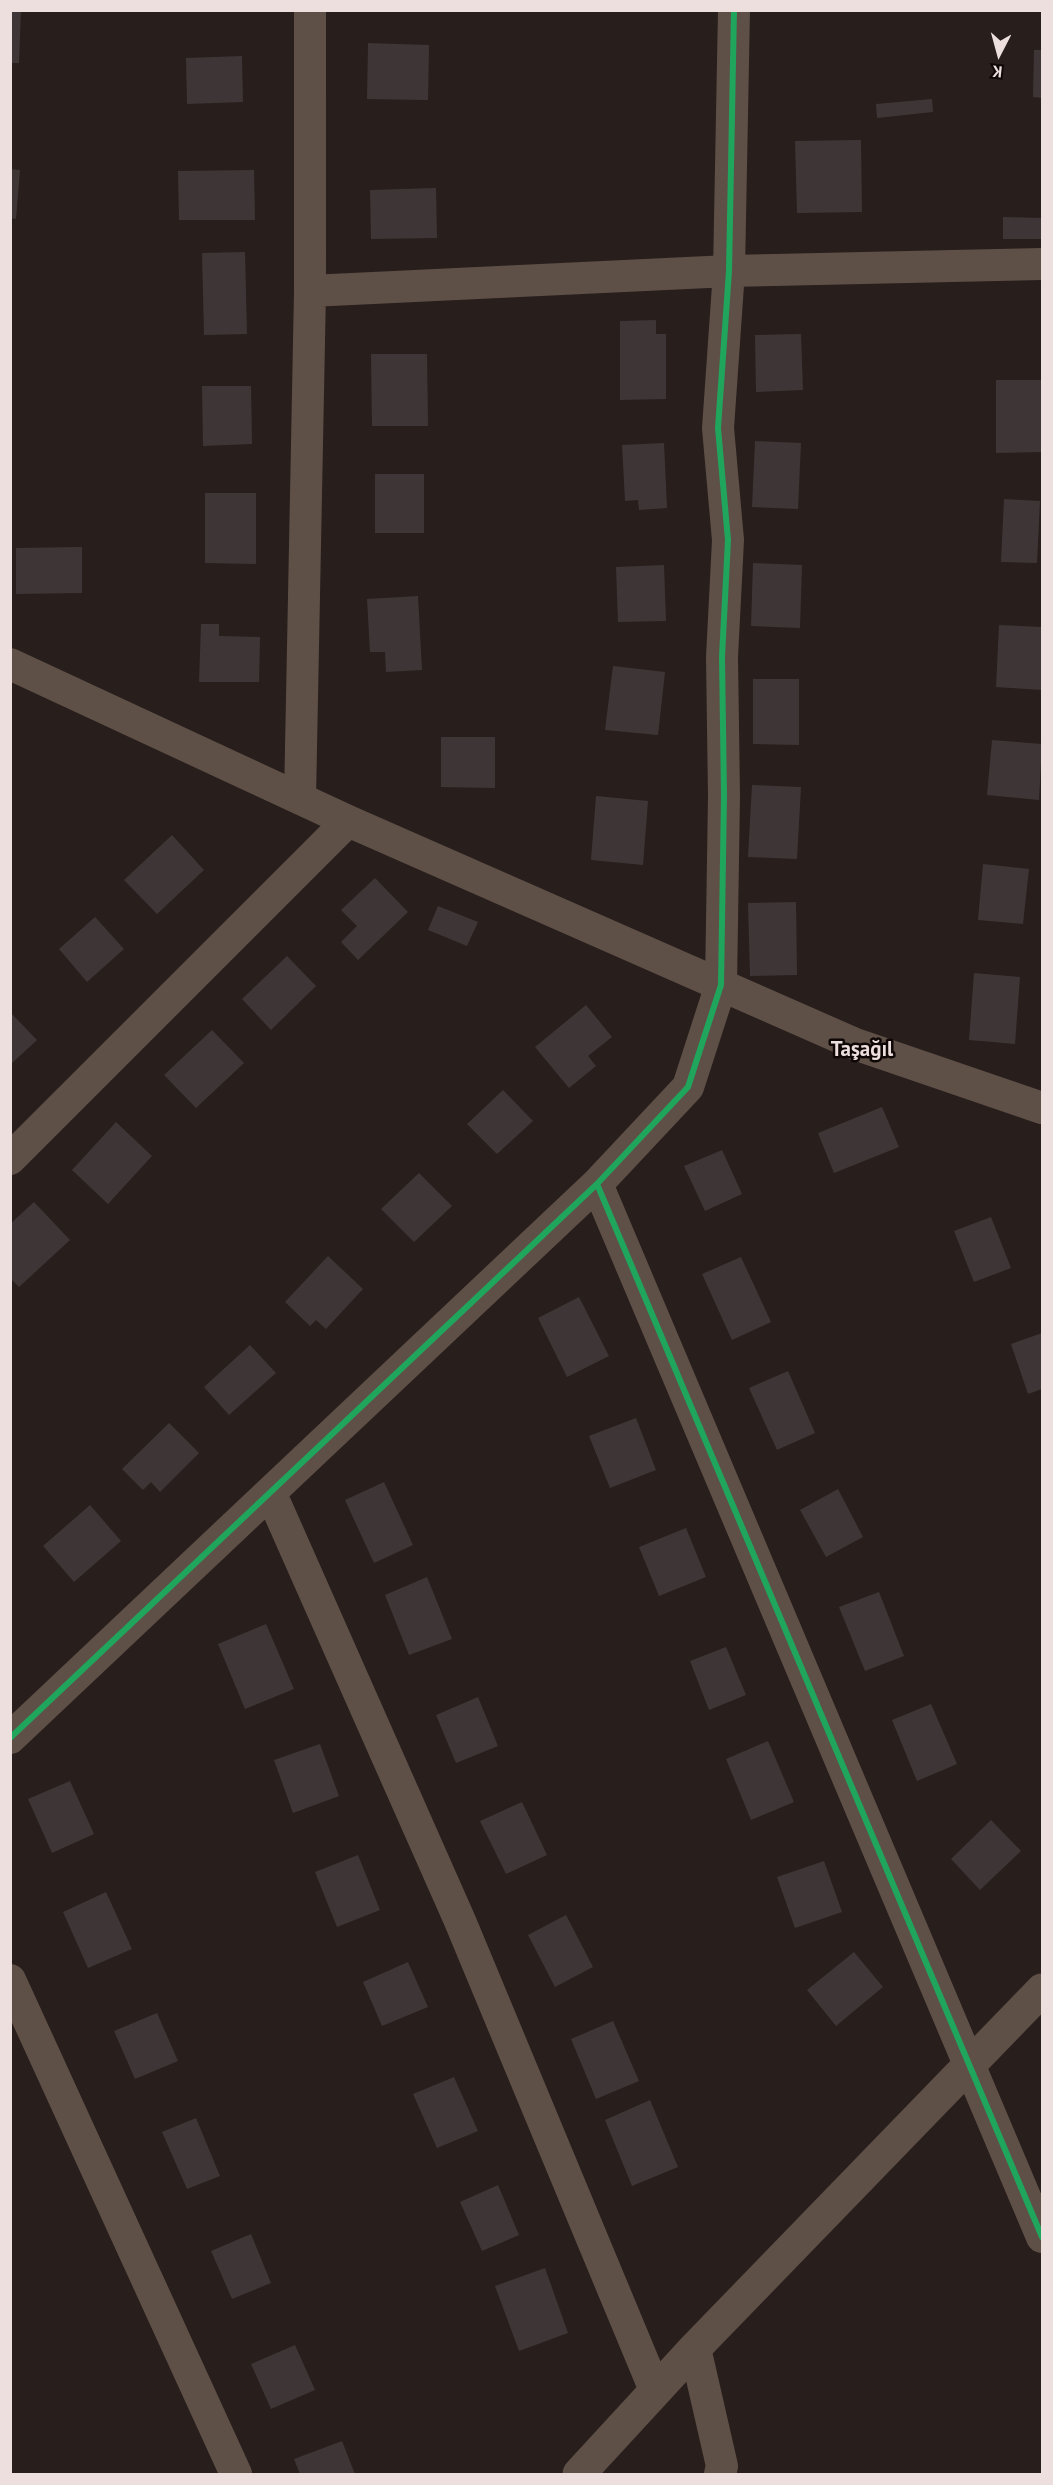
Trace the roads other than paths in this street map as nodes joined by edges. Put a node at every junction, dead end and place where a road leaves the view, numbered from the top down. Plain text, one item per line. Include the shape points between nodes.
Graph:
1 (310, 10) edge
2 (734, 10) edge
3 (1042, 264) edge
4 (729, 271) junction
5 (310, 291) junction
6 (10, 664) edge
7 (300, 799) junction
8 (348, 821) junction
9 (721, 985) junction
10 (1042, 1108) edge
11 (10, 1159) edge
12 (597, 1184) junction
13 (271, 1494) junction
14 (10, 1738) edge
15 (10, 1980) edge
16 (1042, 1990) edge
17 (968, 2065) junction
18 (1042, 2237) edge
19 (695, 2348) junction
20 (655, 2390) junction
21 (237, 2475) edge
22 (579, 2475) edge
23 (720, 2475) edge

1 - 5 street
2 - 4 street
3 - 4 street
4 - 5 street
4 - 9 street via 718,428 728,540 722,657
5 - 7 street
6 - 7 street
7 - 8 street
8 - 9 street
8 - 11 street
9 - 10 street via 855,1044
9 - 12 street via 688,1087
12 - 13 street
12 - 17 street
13 - 14 street
13 - 20 street via 460,1921
15 - 21 street
16 - 17 street
17 - 18 street
17 - 19 street
19 - 20 street
19 - 23 street via 722,2466
20 - 22 street

